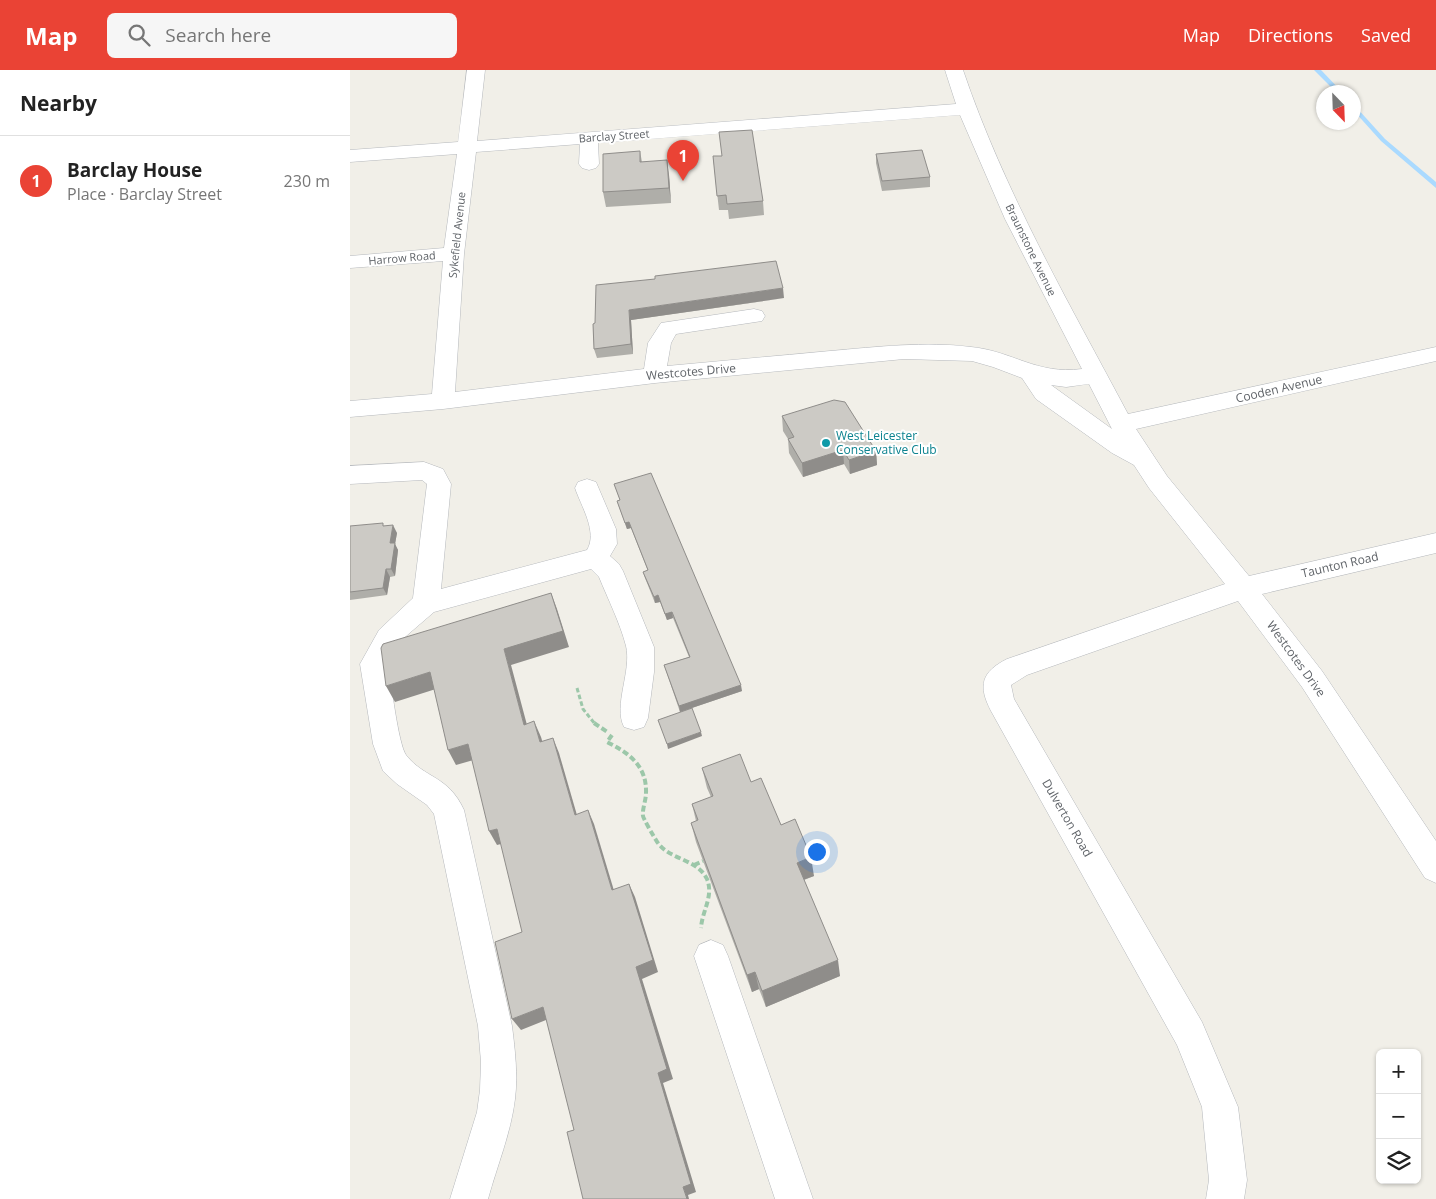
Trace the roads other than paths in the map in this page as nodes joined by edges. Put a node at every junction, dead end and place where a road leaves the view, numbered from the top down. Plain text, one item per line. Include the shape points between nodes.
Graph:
1 (476, 70) edge
2 (954, 70) edge
3 (967, 109) junction
4 (589, 138) junction
5 (468, 147) junction
6 (350, 156) edge
7 (589, 164) dead end
8 (454, 254) junction
9 (350, 262) edge
10 (754, 316) dead end
11 (1436, 354) edge
12 (1030, 373) junction
13 (655, 375) junction
14 (1097, 375) junction
15 (443, 401) junction
16 (350, 409) edge
17 (1122, 424) junction
18 (1143, 460) junction
19 (350, 475) edge
20 (587, 488) dead end
21 (1436, 543) edge
22 (596, 558) junction
23 (1244, 588) junction
24 (426, 603) junction
25 (634, 718) road end
26 (1436, 868) edge
27 (711, 956) road end
28 (469, 1199) edge
29 (794, 1199) edge
30 (1225, 1199) edge

1 - 5 street, Sykefield Avenue
2 - 3 street, Braunstone Avenue
3 - 4 street, Barclay Street
3 - 14 street, Braunstone Avenue via 1015,219
4 - 5 street, Barclay Street
4 - 7 street
5 - 6 street, Barclay Street
5 - 8 street, Sykefield Avenue
8 - 9 street, Harrow Road
8 - 15 street, Sykefield Avenue
10 - 13 street via 668,328 661,336
11 - 17 street, Cooden Avenue
12 - 13 street, Westcotes Drive via 972,354 904,352
12 - 14 street, Westcotes Drive via 1066,379
12 - 18 street, Westcotes Drive via 1044,393
13 - 15 street, Westcotes Drive
14 - 17 street, Braunstone Avenue
15 - 16 street, Westcotes Drive
17 - 18 street, Westcotes Drive
18 - 23 street, Westcotes Drive
19 - 24 street via 424,471 434,475 439,484
20 - 22 street via 603,529 604,544
21 - 23 street, Taunton Road
22 - 24 street via 467,595
22 - 25 street via 610,571 640,647
23 - 26 street, Westcotes Drive via 1312,679
23 - 30 street, Dulverton Road via 1017,667 1003,674 997,683 997,693 1190,1034 1220,1107 1228,1180
24 - 28 street via 398,626 378,651 374,664 390,755 403,771 443,798 449,810 495,1026 499,1060 497,1098
27 - 29 street

